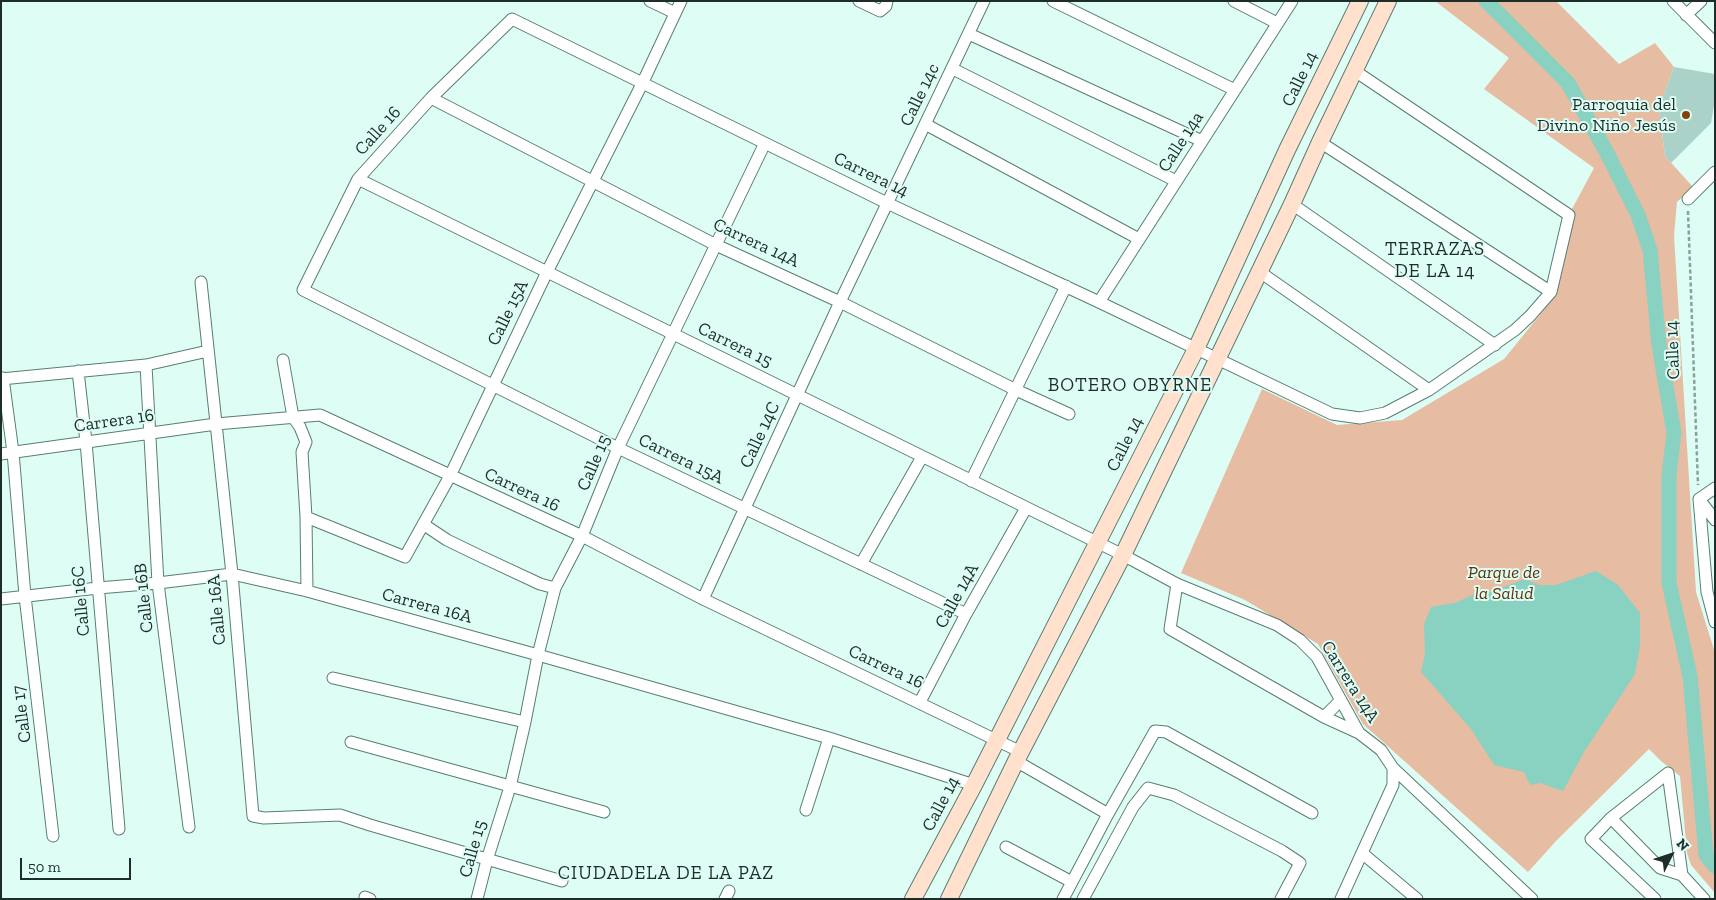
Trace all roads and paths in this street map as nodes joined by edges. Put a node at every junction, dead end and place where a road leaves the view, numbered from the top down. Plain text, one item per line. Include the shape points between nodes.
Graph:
1 (650, 1) edge
2 (681, 1) edge
3 (859, 1) edge
4 (887, 1) edge
5 (984, 1) edge
6 (1053, 1) edge
7 (1234, 1) edge
8 (1292, 1) edge
9 (1360, 1) edge
10 (1388, 1) edge
11 (1673, 1) edge
12 (1701, 1) edge
13 (675, 13) junction
14 (1686, 15) junction
15 (512, 19) joint
16 (1277, 23) junction
17 (969, 34) junction
18 (1715, 44) edge
19 (953, 69) junction
20 (1355, 71) junction
21 (642, 84) junction
22 (1235, 90) junction
23 (431, 98) junction
24 (925, 124) junction
25 (1202, 141) junction
26 (1320, 142) junction
27 (765, 143) junction
28 (1715, 172) edge
29 (358, 179) junction
30 (592, 181) junction
31 (1176, 181) junction
32 (1688, 200) joint
33 (887, 203) junction
34 (1292, 204) junction
35 (1139, 239) junction
36 (716, 245) junction
37 (547, 272) junction
38 (1260, 272) junction
39 (201, 282) dead end
40 (1066, 286) junction
41 (303, 290) joint
42 (1551, 292) junction
43 (840, 302) junction
44 (1099, 302) junction
45 (674, 334) junction
46 (1495, 345) junction
47 (1196, 349) junction
48 (208, 351) junction
49 (1216, 359) junction
50 (283, 360) dead end
51 (146, 364) junction
52 (78, 371) junction
53 (2, 378) edge
54 (492, 386) junction
55 (1016, 390) junction
56 (1429, 390) junction
57 (797, 396) junction
58 (1069, 414) dead end
59 (293, 417) junction
60 (216, 424) junction
61 (151, 433) junction
62 (86, 442) junction
63 (618, 448) junction
64 (7, 453) edge
65 (922, 457) junction
66 (450, 476) junction
67 (971, 481) junction
68 (1715, 488) edge
69 (1699, 499) junction
70 (1026, 508) junction
71 (745, 509) junction
72 (306, 517) junction
73 (1715, 520) edge
74 (423, 524) junction
75 (582, 536) junction
76 (1097, 543) junction
77 (1123, 555) junction
78 (861, 564) junction
79 (232, 574) junction
80 (158, 583) junction
81 (1177, 584) junction
82 (98, 588) junction
83 (555, 588) junction
84 (307, 591) junction
85 (26, 596) junction
86 (1, 599) edge
87 (703, 599) junction
88 (966, 614) junction
89 (1715, 622) edge
90 (538, 655) junction
91 (333, 678) dead end
92 (1341, 700) junction
93 (920, 702) junction
94 (1324, 717) junction
95 (525, 722) junction
96 (1359, 733) junction
97 (830, 738) junction
98 (997, 739) junction
99 (350, 742) dead end
100 (1018, 757) junction
101 (1392, 768) junction
102 (510, 786) junction
103 (974, 786) junction
104 (806, 810) dead end
105 (604, 812) dead end
106 (1312, 813) dead end
107 (1108, 814) junction
108 (1611, 818) junction
109 (189, 826) dead end
110 (119, 829) dead end
111 (53, 836) dead end
112 (1006, 847) dead end
113 (1362, 853) junction
114 (487, 860) junction
115 (1682, 875) junction
116 (562, 881) dead end
117 (1072, 882) junction
118 (477, 899) edge
119 (913, 899) edge
120 (948, 899) edge
121 (1062, 899) edge
122 (1083, 899) edge
123 (1281, 899) edge
124 (1341, 899) edge
125 (1417, 899) edge
126 (1532, 899) edge
127 (1655, 899) edge
128 (1704, 899) edge

1 - 13 street
2 - 13 street
3 - 4 street via 880,11
5 - 17 street, Calle 14c
6 - 22 street
7 - 16 street
8 - 16 street, Calle 14a
9 - 47 main road, Calle 14 via 1287,150
10 - 20 main road
11 - 14 street
12 - 14 street
13 - 21 street
14 - 18 street
15 - 21 street, Carrera 14
15 - 23 street, Calle 16
16 - 22 street, Calle 14a
17 - 19 street, Calle 14c
17 - 25 street
19 - 24 street, Calle 14c
19 - 31 street
20 - 26 main road
20 - 42 street via 1569,216
21 - 27 street, Carrera 14
21 - 30 street, Calle 15A
22 - 25 street, Calle 14a
23 - 29 street, Calle 16
23 - 30 street, Carrera 14A
24 - 33 street, Calle 14c
24 - 35 street
25 - 31 street, Calle 14a
26 - 34 main road
26 - 42 street
27 - 33 street, Carrera 14
27 - 36 street, Calle 15
28 - 32 street
29 - 37 street, Carrera 15
29 - 41 street, Calle 16
30 - 36 street, Carrera 14A
30 - 37 street, Calle 15A
31 - 35 street, Calle 14a
32 - 69 path, Calle 14
33 - 40 street, Carrera 14
33 - 43 street, Calle 14C
34 - 38 main road
34 - 46 street
35 - 44 street, Calle 14a
36 - 43 street, Carrera 14A
36 - 45 street, Calle 15
37 - 45 street, Carrera 15
37 - 54 street, Calle 15A
38 - 49 main road
38 - 56 street
39 - 48 street, Calle 16A
40 - 44 street, Carrera 14
40 - 55 street
41 - 54 street, Carrera 15A
42 - 46 street, Carrera 14 via 1516,330
43 - 55 street, Carrera 14A
43 - 57 street, Calle 14C
44 - 47 street, Carrera 14
45 - 57 street, Carrera 15
45 - 63 street, Calle 15
46 - 56 street, Carrera 14
47 - 49 street, Carrera 14
47 - 76 main road, Calle 14
48 - 51 street
48 - 60 street, Calle 16A
49 - 56 street, Carrera 14 via 1332,414 1360,418 1385,413
49 - 77 main road
50 - 59 street
51 - 52 street
51 - 61 street, Calle 16B
52 - 53 street
52 - 62 street, Calle 16C
53 - 64 street, Calle 17
54 - 63 street, Carrera 15A
54 - 66 street, Calle 15A
55 - 58 street, Carrera 14A
55 - 67 street
57 - 65 street, Carrera 15
57 - 71 street, Calle 14C
59 - 60 street, Carrera 16
59 - 66 street, Carrera 16 via 320,415
59 - 72 street via 306,442 302,452
60 - 61 street, Carrera 16
60 - 79 street, Calle 16A
61 - 62 street, Carrera 16
61 - 80 street, Calle 16B
62 - 64 street, Carrera 16
62 - 82 street, Calle 16C
63 - 71 street, Carrera 15A
63 - 75 street, Calle 15
64 - 85 street, Calle 17
65 - 67 street, Carrera 15
65 - 78 street
66 - 74 street, Calle 15A
66 - 75 street, Carrera 16
67 - 70 street, Carrera 15
68 - 69 street
69 - 73 street
69 - 89 street via 1707,592
70 - 76 street, Carrera 15
70 - 88 street, Calle 14A
71 - 78 street, Carrera 15A
71 - 87 street, Calle 14C
72 - 74 street, Calle 15A via 405,557
72 - 84 street
74 - 83 street via 480,556
75 - 83 street, Calle 15
75 - 87 street, Carrera 16
76 - 77 street, Carrera 14A
76 - 98 main road, Calle 14
77 - 81 street, Carrera 14A
77 - 100 main road
78 - 88 street, Carrera 15A
79 - 80 street, Carrera 16A
79 - 84 street, Carrera 16A
79 - 114 street, Calle 16A via 253,816 340,814
80 - 82 street, Carrera 16A
80 - 109 street, Calle 16B
81 - 92 street, Carrera 14A via 1277,625 1300,640 1317,656
81 - 94 street via 1170,629
82 - 85 street, Carrera 16A
82 - 110 street, Calle 16C
83 - 90 street, Calle 15
84 - 90 street, Carrera 16A
85 - 86 street, Carrera 16A
85 - 111 street, Calle 17
87 - 93 street, Carrera 16
88 - 93 street, Calle 14A
90 - 95 street, Calle 15
90 - 97 street, Carrera 16A
91 - 95 street
92 - 94 street
92 - 96 street, Carrera 14A
93 - 98 street, Carrera 16
94 - 96 street
95 - 102 street, Calle 15
96 - 101 street, Carrera 14A via 1380,750
97 - 103 street, Carrera 16A
97 - 104 street
98 - 100 street, Carrera 16
98 - 103 main road, Calle 14
99 - 102 street
100 - 107 street, Carrera 16
100 - 120 main road
101 - 113 street via 1392,785
101 - 126 street, Carrera 14A
102 - 105 street
102 - 114 street, Calle 15
103 - 119 main road, Calle 14
106 - 107 street via 1166,732 1155,731
107 - 117 street
108 - 115 street via 1660,868
108 - 115 street via 1668,773
108 - 127 street via 1591,839
112 - 117 street
113 - 124 street
113 - 125 street
114 - 116 street
114 - 118 street, Calle 15
115 - 128 street
117 - 121 street
122 - 123 street via 1133,808 1148,788 1174,795 1300,863

